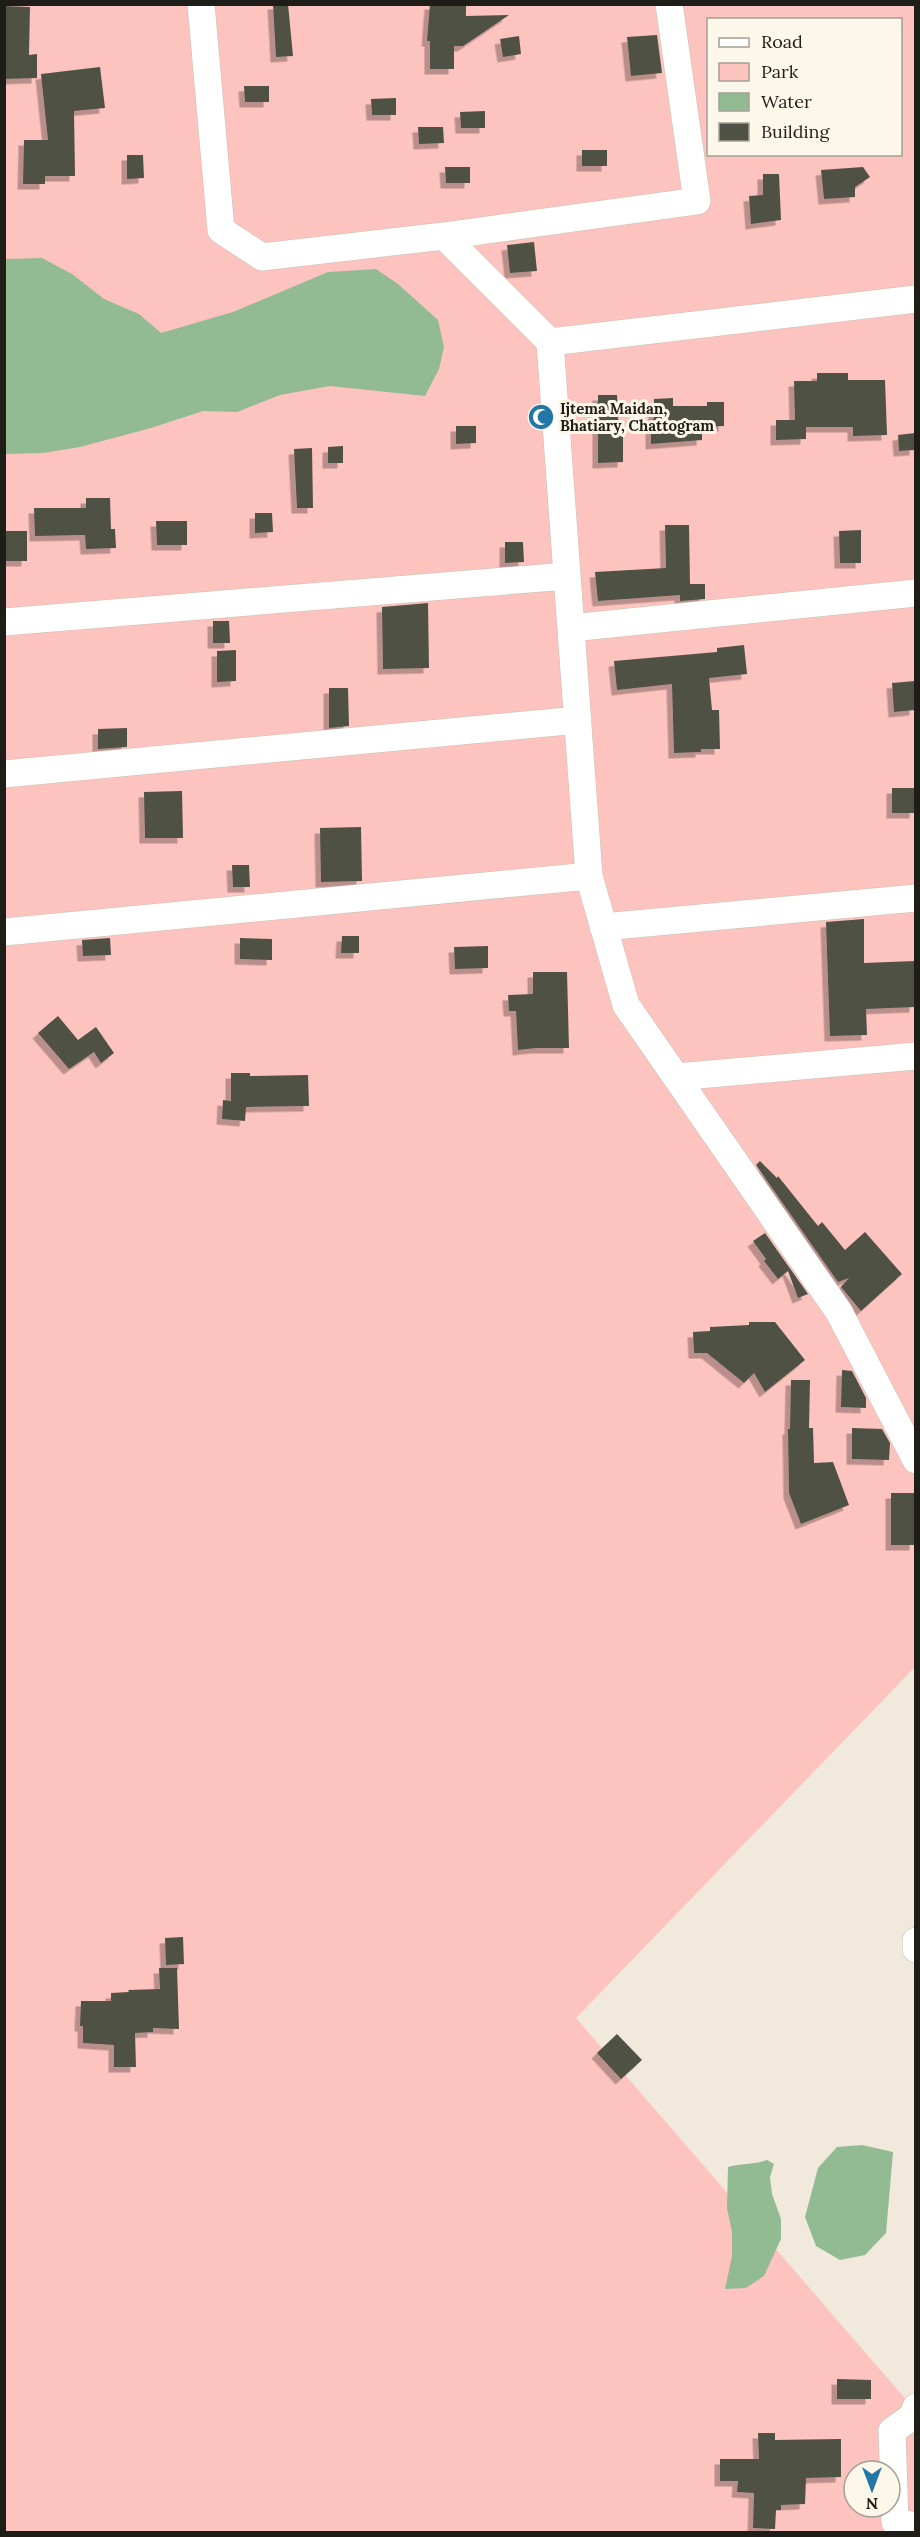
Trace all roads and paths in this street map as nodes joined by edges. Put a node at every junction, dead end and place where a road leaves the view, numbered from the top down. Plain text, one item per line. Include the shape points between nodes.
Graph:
1 (201, 4) edge
2 (669, 4) edge
3 (444, 236) junction
4 (915, 299) edge
5 (550, 342) junction
6 (567, 576) junction
7 (915, 593) edge
8 (4, 622) edge
9 (571, 628) junction
10 (578, 720) junction
11 (4, 774) edge
12 (589, 876) junction
13 (915, 898) edge
14 (603, 927) junction
15 (4, 932) edge
16 (915, 1056) edge
17 (676, 1077) junction
18 (915, 1460) edge
19 (915, 1941) edge
20 (915, 1949) edge
21 (915, 2407) edge
22 (915, 2526) edge

1 - 3 street via 221,230 262,257
2 - 3 street via 697,201
3 - 5 street
4 - 5 street
5 - 6 street
6 - 8 street
6 - 9 street
7 - 9 street
9 - 10 street
10 - 11 street
10 - 12 street
12 - 14 street
12 - 15 street
13 - 14 street
14 - 17 street via 626,1005
16 - 17 street
17 - 18 street via 838,1312
19 - 20 street
21 - 22 street via 913,2416 892,2430 895,2522

